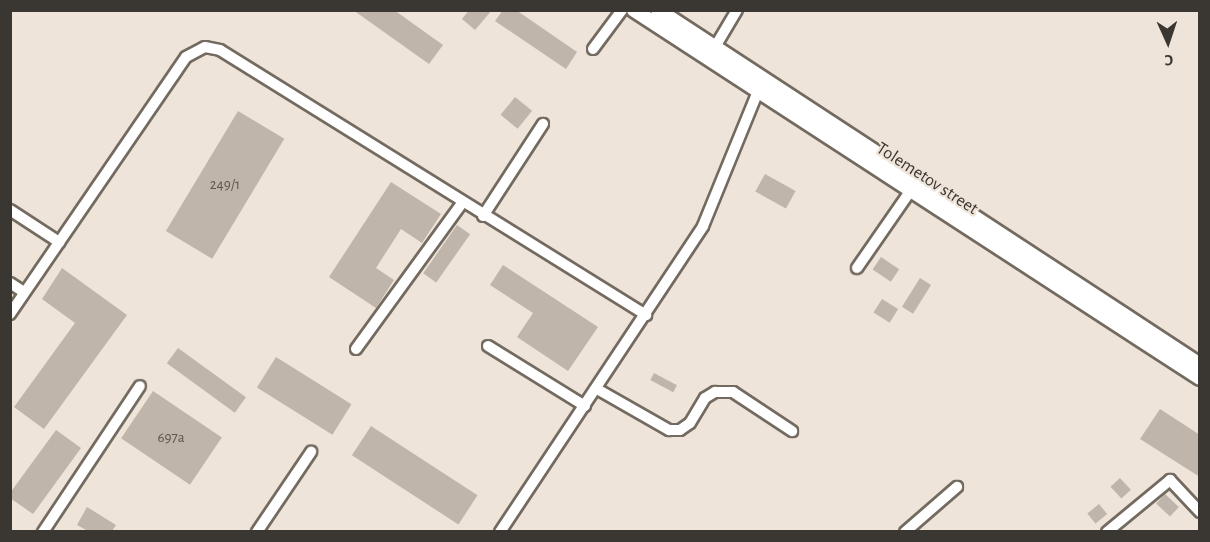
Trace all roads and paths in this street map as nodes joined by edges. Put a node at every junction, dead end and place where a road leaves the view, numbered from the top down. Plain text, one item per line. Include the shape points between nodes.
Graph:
1 (622, 10) edge
2 (634, 10) edge
3 (658, 10) edge
4 (737, 10) edge
5 (715, 47) junction
6 (593, 49) dead end
7 (761, 84) junction
8 (543, 124) dead end
9 (910, 190) junction
10 (462, 203) junction
11 (10, 210) edge
12 (483, 216) junction
13 (58, 242) junction
14 (857, 268) dead end
15 (10, 283) edge
16 (24, 292) junction
17 (10, 314) edge
18 (646, 315) junction
19 (488, 346) dead end
20 (356, 348) dead end
21 (1200, 365) edge
22 (1200, 378) edge
23 (140, 386) dead end
24 (597, 389) junction
25 (585, 406) junction
26 (792, 431) dead end
27 (311, 452) dead end
28 (957, 487) dead end
29 (1200, 512) edge
30 (43, 531) edge
31 (257, 531) edge
32 (500, 531) edge
33 (905, 531) edge
34 (1107, 531) edge

1 - 6 street
2 - 7 main road, Tolemetov street
3 - 5 main road, Tolemetov street
4 - 5 street
5 - 7 main road, Tolemetov street
7 - 9 main road, Tolemetov street
7 - 18 street via 703,226
7 - 21 main road, Tolemetov street
8 - 12 street
9 - 14 street
9 - 22 main road, Tolemetov street
10 - 12 street
10 - 13 street via 220,50 205,47 186,57
10 - 20 street
11 - 13 street
12 - 18 street
13 - 16 street
15 - 16 street
16 - 17 street
18 - 24 street
19 - 25 street
23 - 30 street
24 - 25 street
24 - 26 street via 669,430 680,430 690,423 705,398 725,390
25 - 32 street
27 - 31 street
28 - 33 street
29 - 34 street via 1170,480

